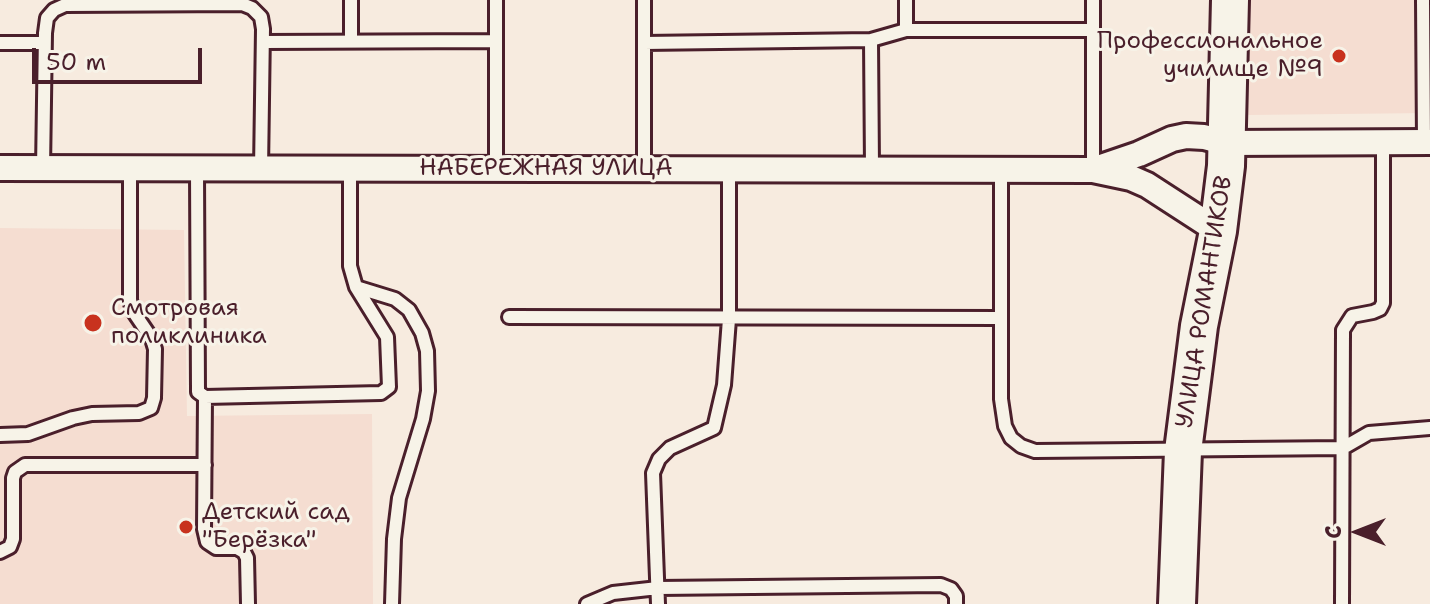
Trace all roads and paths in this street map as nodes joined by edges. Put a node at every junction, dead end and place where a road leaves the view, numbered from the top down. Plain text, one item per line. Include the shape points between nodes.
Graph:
1 (351, 0) edge
2 (496, 0) edge
3 (644, 0) edge
4 (906, 0) edge
5 (1093, 0) edge
6 (1230, 0) edge
7 (1423, 0) edge
8 (111, 2) edge
9 (188, 2) edge
10 (906, 30) junction
11 (1093, 30) junction
12 (871, 40) junction
13 (351, 41) junction
14 (495, 41) junction
15 (263, 42) junction
16 (0, 43) edge
17 (44, 43) junction
18 (644, 43) junction
19 (1383, 142) junction
20 (1427, 142) edge
21 (1227, 143) junction
22 (0, 168) edge
23 (644, 168) junction
24 (729, 168) junction
25 (872, 168) junction
26 (43, 169) junction
27 (130, 169) junction
28 (496, 169) junction
29 (1001, 169) junction
30 (197, 170) junction
31 (261, 170) junction
32 (350, 170) junction
33 (1093, 170) junction
34 (1218, 231) junction
35 (356, 287) junction
36 (509, 317) dead end
37 (1001, 318) junction
38 (729, 319) junction
39 (205, 397) junction
40 (1430, 428) edge
41 (0, 435) edge
42 (1343, 448) junction
43 (1183, 451) junction
44 (205, 465) junction
45 (0, 552) edge
46 (658, 588) junction
47 (248, 604) edge
48 (392, 604) edge
49 (587, 604) edge
50 (658, 604) edge
51 (956, 604) edge
52 (1177, 604) edge
53 (1342, 604) edge

1 - 13 lane
2 - 14 lane
3 - 18 lane
4 - 10 lane
5 - 11 lane
6 - 21 street, УЛИЦА РОМАНТИКОВ
7 - 20 lane
8 - 9 lane
8 - 17 lane via 54,10 47,18
9 - 15 lane via 252,8 261,17
10 - 11 lane
10 - 12 lane
11 - 33 lane
12 - 18 lane
12 - 25 lane
13 - 14 lane
13 - 15 lane
14 - 28 lane
15 - 31 lane
16 - 17 lane
17 - 26 lane
18 - 23 lane
19 - 20 street, НАБЕРЕЖНАЯ УЛИЦА
19 - 21 street, НАБЕРЕЖНАЯ УЛИЦА
19 - 42 lane via 1383,303 1373,312 1352,316 1343,330
21 - 33 street, НАБЕРЕЖНАЯ УЛИЦА via 1204,137 1172,139
21 - 34 street, УЛИЦА РОМАНТИКОВ
22 - 26 street, НАБЕРЕЖНАЯ УЛИЦА
23 - 24 street, НАБЕРЕЖНАЯ УЛИЦА
23 - 28 street, НАБЕРЕЖНАЯ УЛИЦА
24 - 25 street, НАБЕРЕЖНАЯ УЛИЦА
24 - 38 lane
25 - 29 street, НАБЕРЕЖНАЯ УЛИЦА
26 - 27 street, НАБЕРЕЖНАЯ УЛИЦА
27 - 30 street, НАБЕРЕЖНАЯ УЛИЦА
27 - 41 lane via 130,300 155,349 151,408 92,414 28,434
28 - 32 street, НАБЕРЕЖНАЯ УЛИЦА
29 - 33 street, НАБЕРЕЖНАЯ УЛИЦА
29 - 37 lane
30 - 31 street, НАБЕРЕЖНАЯ УЛИЦА
30 - 39 lane via 198,392
31 - 32 street, НАБЕРЕЖНАЯ УЛИЦА
32 - 35 lane via 350,266
33 - 34 street, НАБЕРЕЖНАЯ УЛИЦА via 1147,185
34 - 43 street, УЛИЦА РОМАНТИКОВ
35 - 39 lane via 387,337 389,387 381,393
35 - 48 lane via 395,299 409,310 427,351 423,419 399,498
36 - 38 lane
37 - 38 lane
37 - 43 lane via 1005,426 1021,446 1035,451
38 - 46 lane via 724,385 714,428 670,448 653,473
39 - 44 lane
40 - 42 lane via 1369,433
42 - 43 lane
42 - 53 lane
43 - 52 street, УЛИЦА РОМАНТИКОВ
44 - 45 lane via 25,465 13,478 13,539
44 - 47 lane via 207,542 244,552
46 - 49 lane via 613,593
46 - 50 lane
46 - 51 lane via 941,585 951,589

